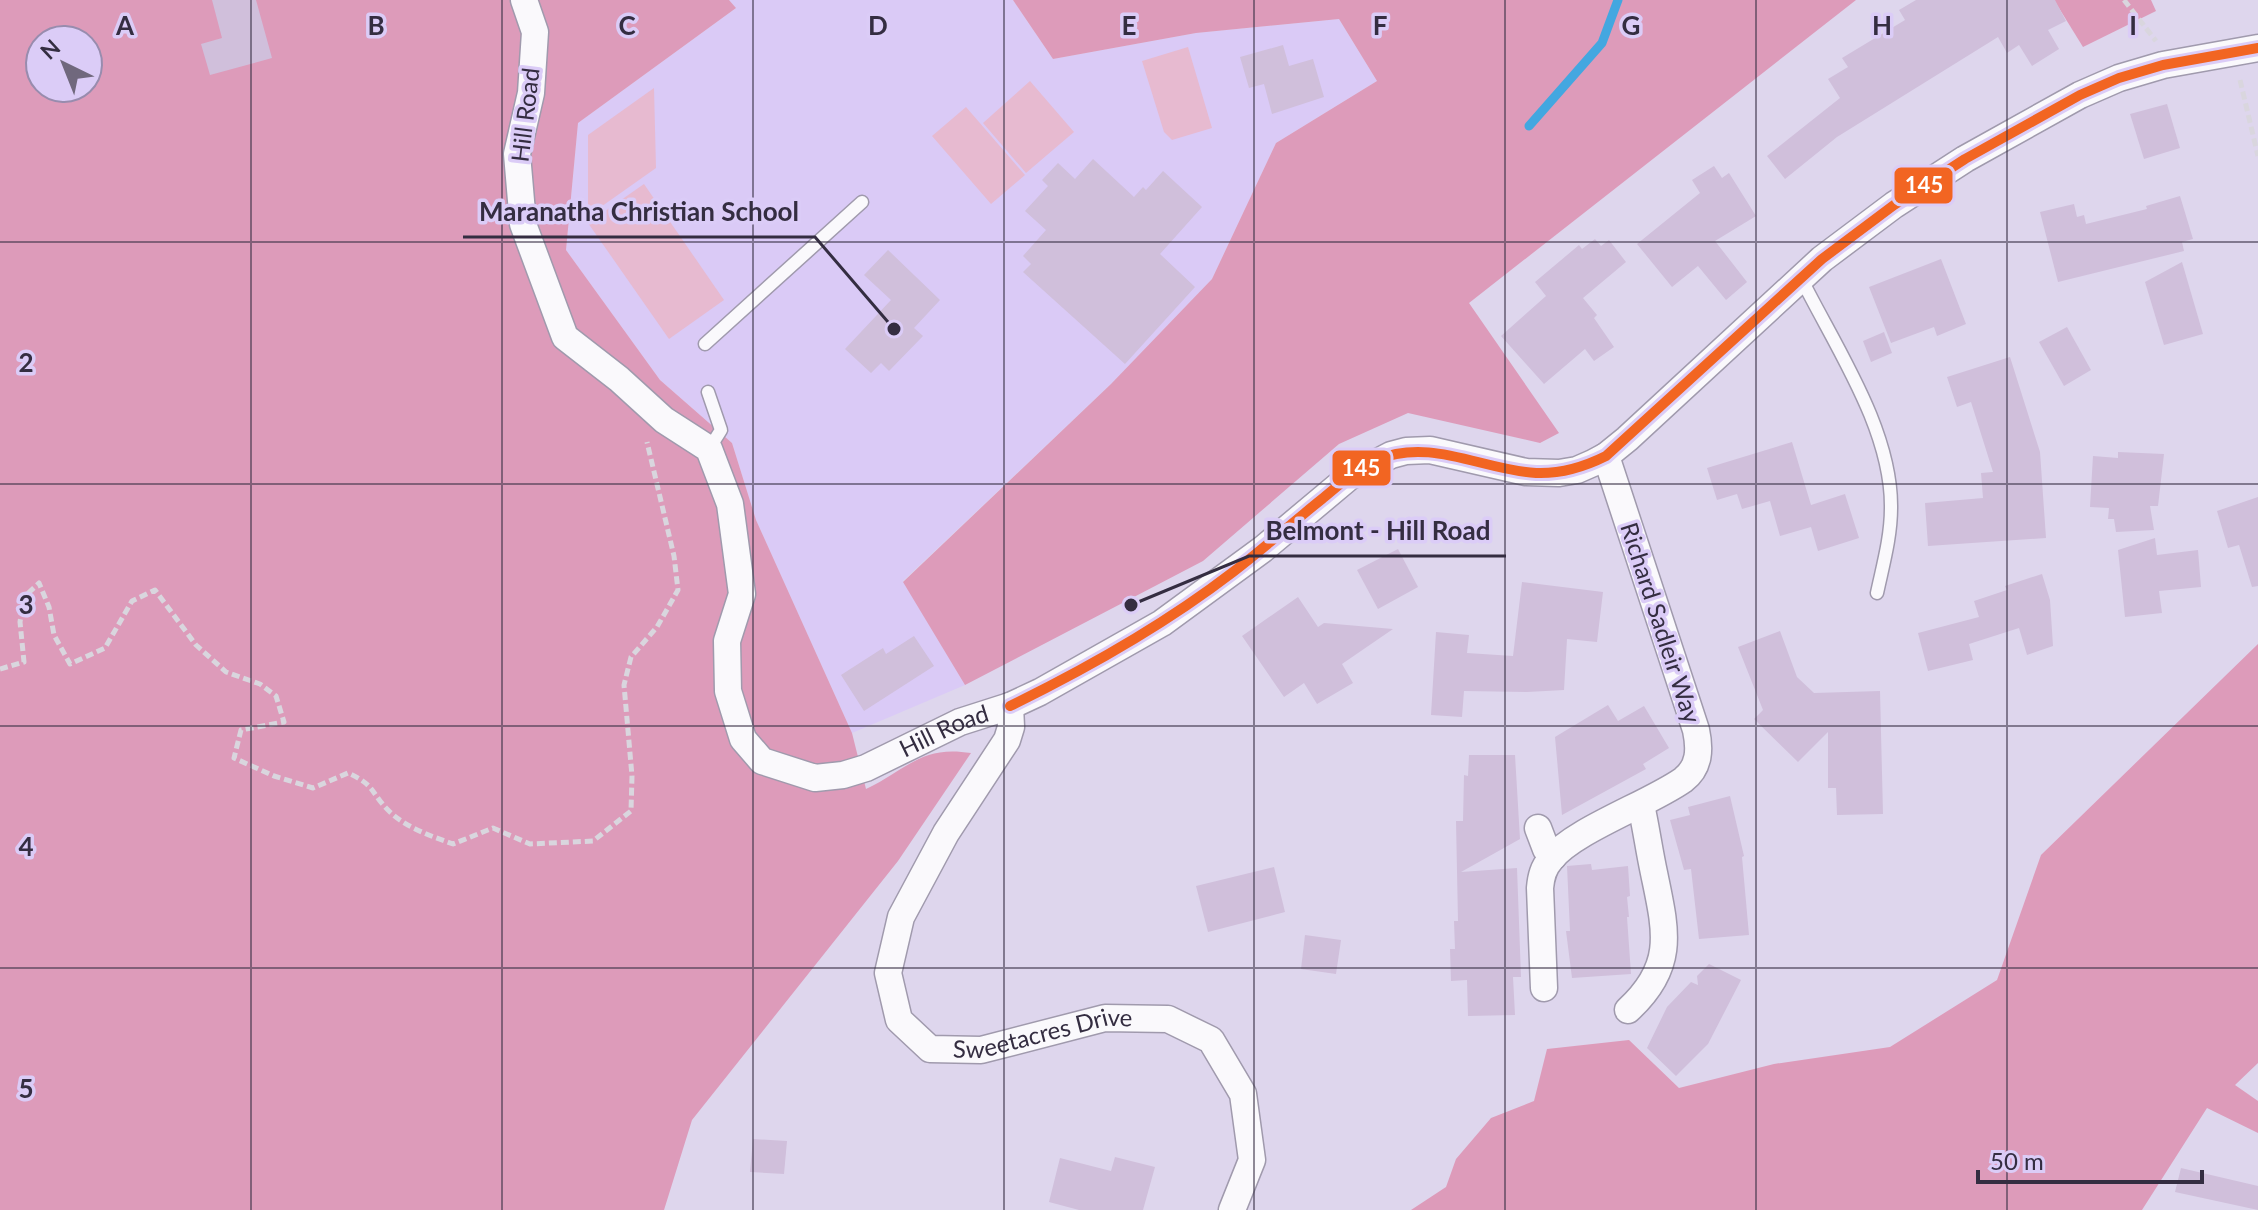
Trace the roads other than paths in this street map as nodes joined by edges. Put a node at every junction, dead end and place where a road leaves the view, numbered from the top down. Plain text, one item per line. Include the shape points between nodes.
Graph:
1 (524, 0) edge
2 (2246, 50) edge
3 (862, 202) dead end
4 (1802, 280) junction
5 (705, 344) dead end
6 (708, 392) dead end
7 (709, 449) junction
8 (1606, 456) junction
9 (1877, 593) dead end
10 (1010, 706) junction
11 (1641, 805) junction
12 (1538, 828) dead end
13 (1553, 857) junction
14 (1544, 988) dead end
15 (1628, 1010) dead end
16 (1232, 1210) edge

1 - 7 street, Hill Road via 535,32 531,93 517,154 523,224 565,337 664,420
2 - 4 street, Hill Road via 2163,65 2080,95 1965,159 1882,214
3 - 5 lane
4 - 8 street, Hill Road
4 - 9 lane via 1884,451 1890,533
6 - 7 lane via 721,430
7 - 10 street, Hill Road via 730,504 742,594 727,641 728,691 743,739 762,761 815,778 843,775 960,722
8 - 10 street, Hill Road via 1577,470 1543,473 1430,450 1377,460 1162,623
8 - 11 street, Richard Sadleir Way via 1698,739 1697,762 1689,776
10 - 16 street, Sweetacres Drive via 1007,740 946,833 901,917 888,973 899,1020 930,1049 981,1050 1105,1018 1168,1019 1211,1040 1243,1094 1252,1160
11 - 13 street, Richard Sadleir Way via 1572,841
11 - 15 street via 1665,946 1655,977
12 - 13 street
13 - 14 street via 1540,888

